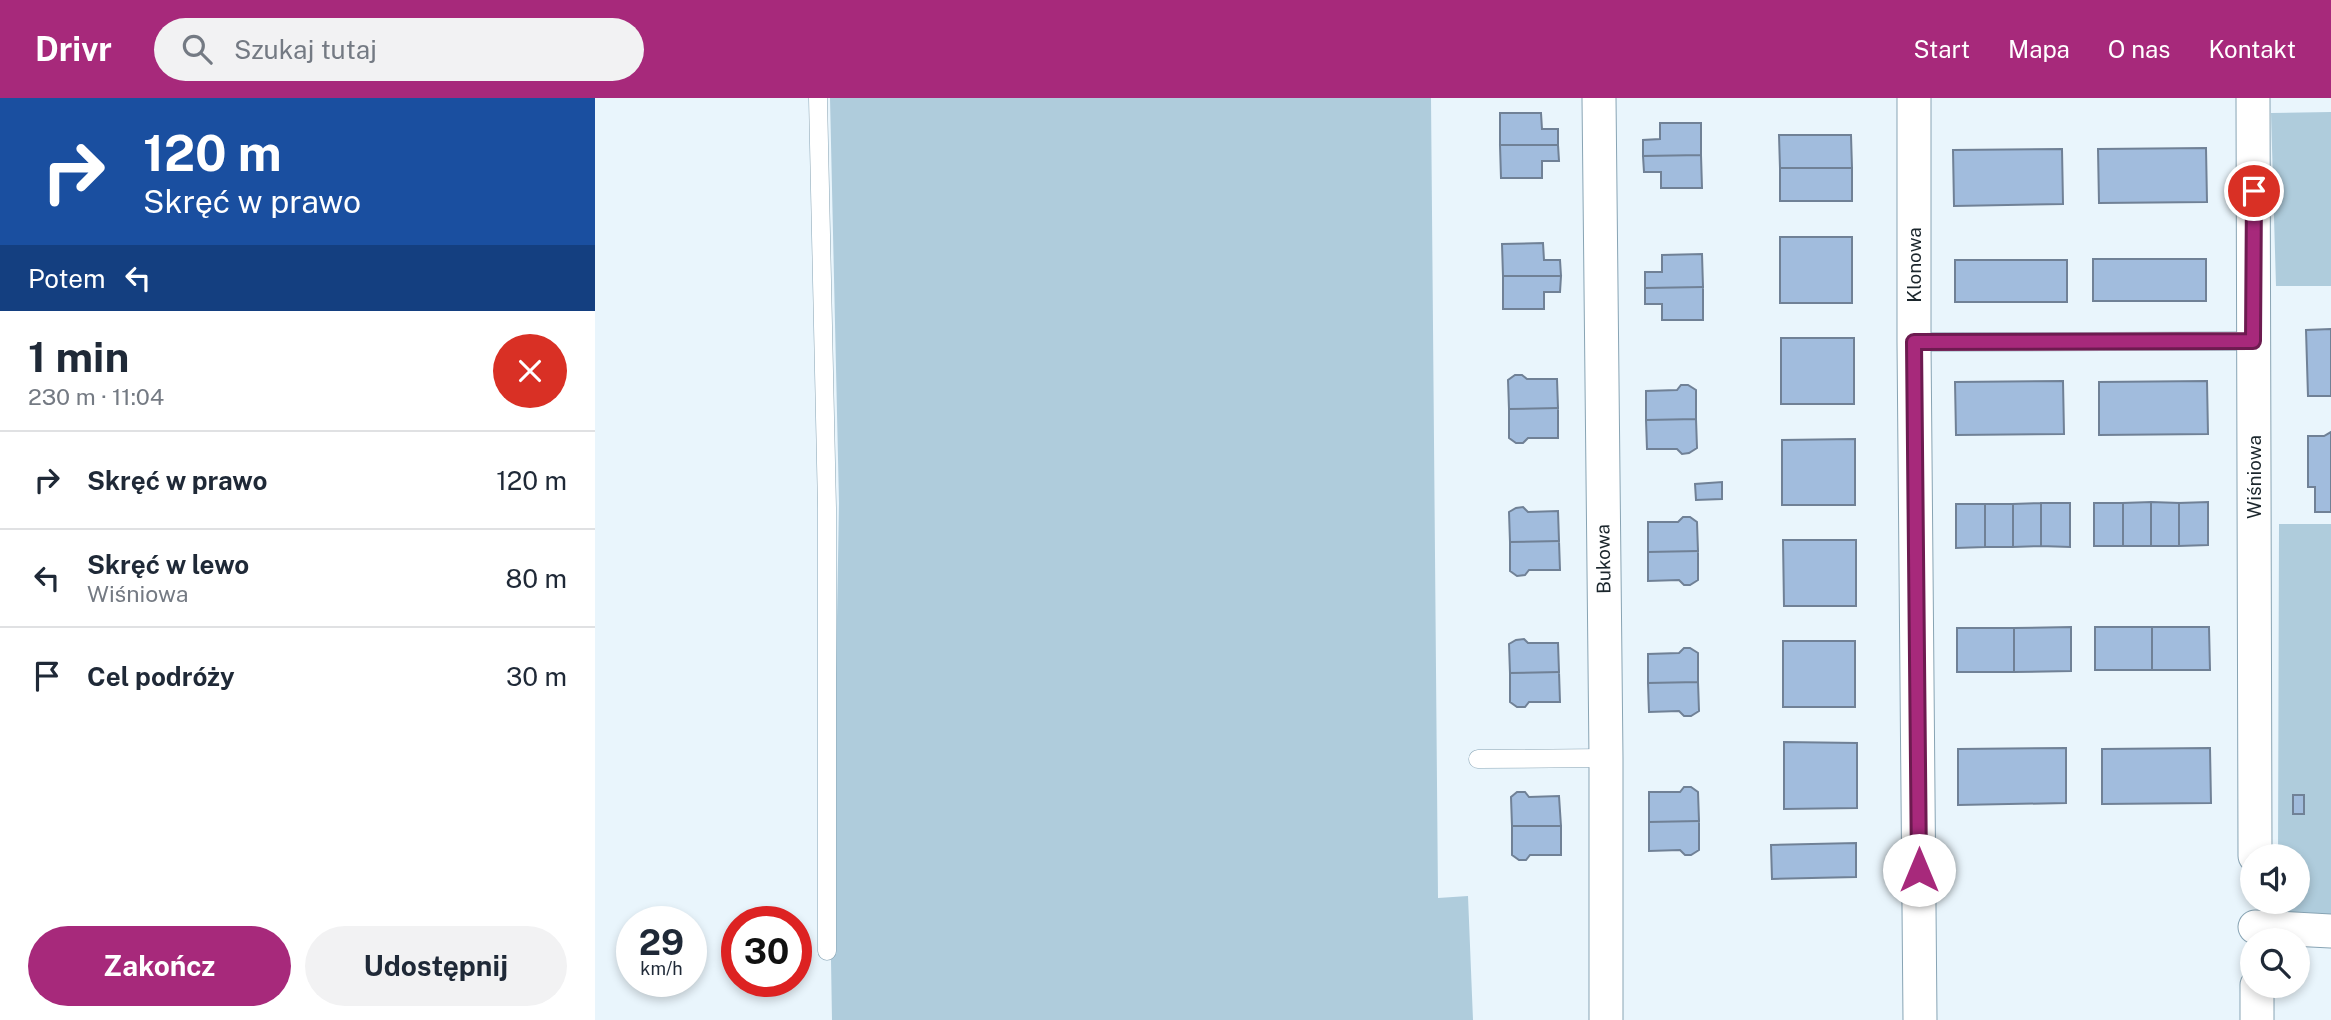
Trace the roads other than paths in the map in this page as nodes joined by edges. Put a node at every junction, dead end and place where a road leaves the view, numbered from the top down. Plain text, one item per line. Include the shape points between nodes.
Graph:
1 (818, 98) edge
2 (1599, 98) edge
3 (1915, 98) edge
4 (2253, 98) edge
5 (2253, 341) junction
6 (1914, 342) junction
7 (1605, 758) junction
8 (1478, 759) dead end
9 (2255, 844) edge
10 (2256, 923) edge
11 (2331, 931) edge
12 (827, 951) dead end
13 (2257, 998) edge
14 (1606, 1020) edge
15 (1920, 1020) edge
16 (2257, 1020) edge

1 - 12 lane via 827,509
2 - 7 street, Bukowa
3 - 6 street, Klonowa
4 - 5 street, Wiśniowa
5 - 6 lane
5 - 9 street, Wiśniowa
6 - 15 street, Klonowa
7 - 8 lane
7 - 14 street, Bukowa
10 - 11 street
13 - 16 street

